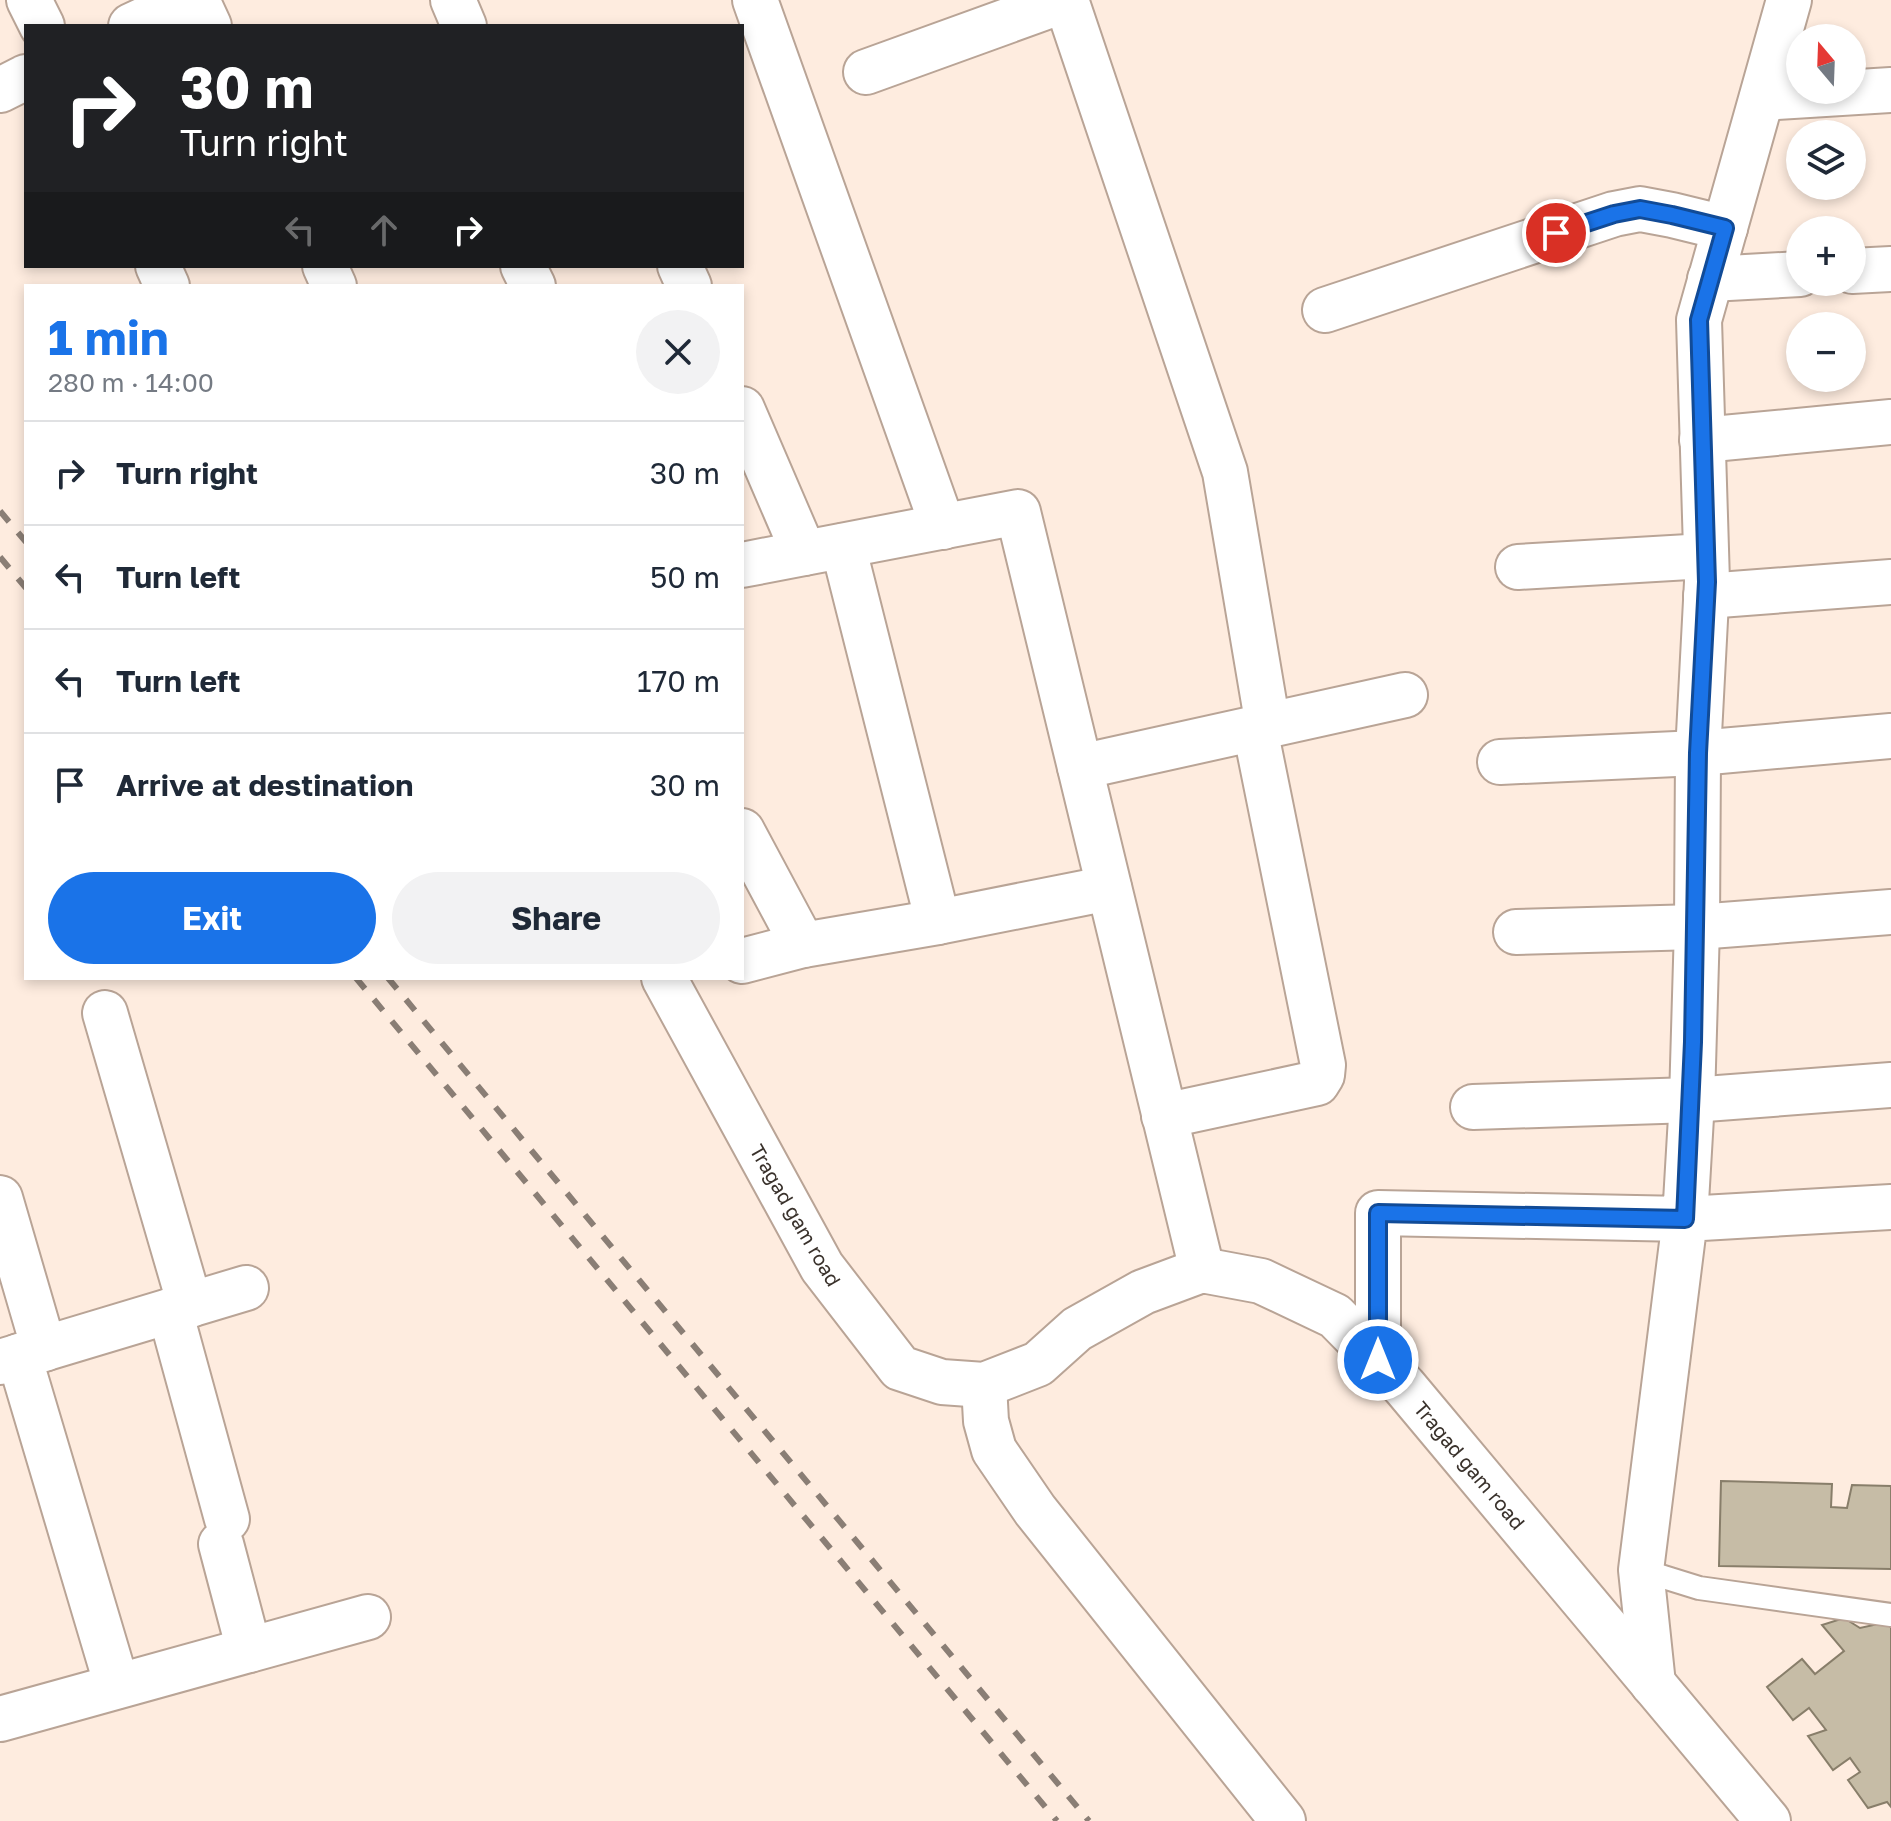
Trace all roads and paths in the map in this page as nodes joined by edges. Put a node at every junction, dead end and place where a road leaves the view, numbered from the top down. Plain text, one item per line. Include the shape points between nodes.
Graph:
1 (29, 0) edge
2 (186, 0) edge
3 (197, 0) edge
4 (453, 0) edge
5 (755, 0) edge
6 (1065, 0) edge
7 (1789, 0) edge
8 (41, 24) edge
9 (135, 24) edge
10 (208, 24) edge
11 (463, 24) edge
12 (866, 72) dead end
13 (24, 78) edge
14 (0, 90) edge
15 (1891, 90) edge
16 (1762, 98) junction
17 (1725, 228) junction
18 (1891, 269) edge
19 (1866, 270) edge
20 (1786, 275) edge
21 (1710, 279) junction
22 (1325, 310) dead end
23 (744, 412) edge
24 (1891, 422) edge
25 (1702, 440) junction
26 (943, 527) junction
27 (823, 549) junction
28 (744, 565) edge
29 (1518, 567) dead end
30 (1706, 576) junction
31 (1891, 582) edge
32 (1405, 695) dead end
33 (1262, 727) junction
34 (1891, 736) edge
35 (1698, 753) junction
36 (1500, 762) dead end
37 (1080, 767) junction
38 (744, 835) edge
39 (1109, 888) junction
40 (1891, 912) edge
41 (938, 922) junction
42 (1697, 927) junction
43 (1516, 932) dead end
44 (803, 945) junction
45 (744, 960) edge
46 (671, 980) edge
47 (105, 1013) dead end
48 (1891, 1085) edge
49 (1692, 1100) junction
50 (1473, 1107) dead end
51 (1164, 1116) junction
52 (0, 1198) edge
53 (1891, 1207) edge
54 (1685, 1219) junction
55 (1202, 1270) junction
56 (246, 1288) dead end
57 (180, 1308) junction
58 (21, 1356) edge
59 (1378, 1360) junction
60 (984, 1385) junction
61 (1641, 1570) junction
62 (1891, 1615) edge
63 (368, 1617) dead end
64 (249, 1650) junction
65 (1653, 1684) junction
66 (117, 1686) junction
67 (0, 1719) edge
68 (1283, 1821) edge
69 (1768, 1821) edge

1 - 8 street
2 - 9 street
3 - 10 street
4 - 11 street
5 - 26 street
6 - 12 street
6 - 33 street via 1225,472
7 - 16 street
13 - 14 street
15 - 16 street
16 - 17 street
17 - 21 street
17 - 22 street via 1640,209 1614,214
18 - 19 street
20 - 21 street
21 - 25 street via 1699,320
23 - 27 street
24 - 25 street
25 - 30 street
26 - 27 street
26 - 37 street via 1018,512
27 - 28 street
27 - 41 street
29 - 30 street
30 - 31 street
30 - 35 street
32 - 33 street
33 - 37 street
33 - 51 street via 1322,1075 1317,1083
34 - 35 street
35 - 36 street
35 - 42 street
37 - 39 street
38 - 44 street
39 - 41 street
39 - 51 street
40 - 42 street
41 - 44 street
42 - 43 street
42 - 49 street
44 - 45 street
46 - 60 street, Tragad gam road via 822,1267 900,1368 942,1382
47 - 57 street
48 - 49 street
49 - 50 street
49 - 54 street
51 - 55 street
52 - 58 street
53 - 54 street
54 - 59 street via 1378,1213
54 - 61 street
55 - 59 street, Tragad gam road via 1261,1281 1335,1316
55 - 60 street, Tragad gam road via 1143,1292 1077,1329 1038,1364
56 - 57 street
57 - 58 street
57 - 64 street
58 - 66 street
59 - 65 street, Tragad gam road
60 - 68 street via 994,1450 1035,1510
61 - 62 lane via 1699,1588
61 - 65 street
63 - 64 street
64 - 66 street
65 - 69 street, Tragad gam road
66 - 67 street

